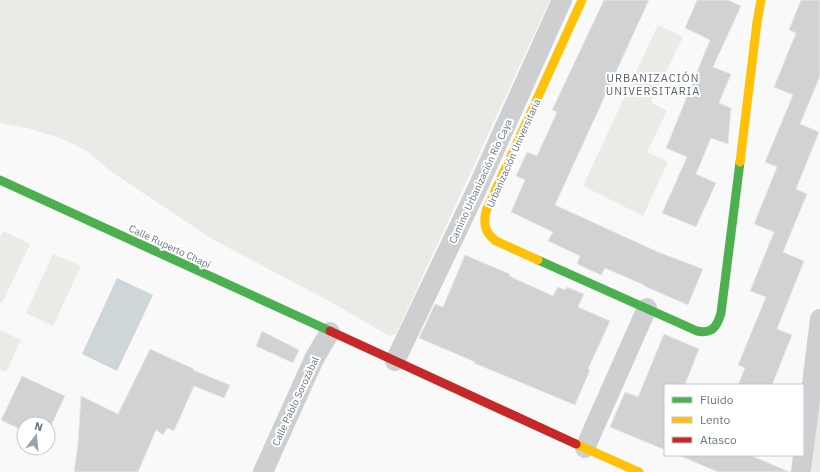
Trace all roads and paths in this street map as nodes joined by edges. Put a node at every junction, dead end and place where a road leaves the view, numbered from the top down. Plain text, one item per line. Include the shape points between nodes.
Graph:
1 (562, 0) edge
2 (582, 0) edge
3 (761, 0) edge
4 (0, 180) edge
5 (647, 308) junction
6 (820, 319) edge
7 (330, 332) junction
8 (395, 361) junction
9 (585, 448) junction
10 (804, 448) edge
11 (803, 456) edge
12 (263, 472) edge
13 (639, 472) edge
14 (801, 472) edge

1 - 8 street, Camino Urbanización Río Caya via 477,189
2 - 5 street, Urbanización Universitaria via 486,211 484,224 489,236 496,241
3 - 5 street, Urbanización Universitaria via 719,321 710,331 701,332
4 - 7 street, Calle Ruperto Chapí
5 - 9 street
6 - 10 street
7 - 8 street
7 - 12 street, Calle Pablo Sorozábal via 315,357
8 - 9 street
9 - 13 street
11 - 14 street

